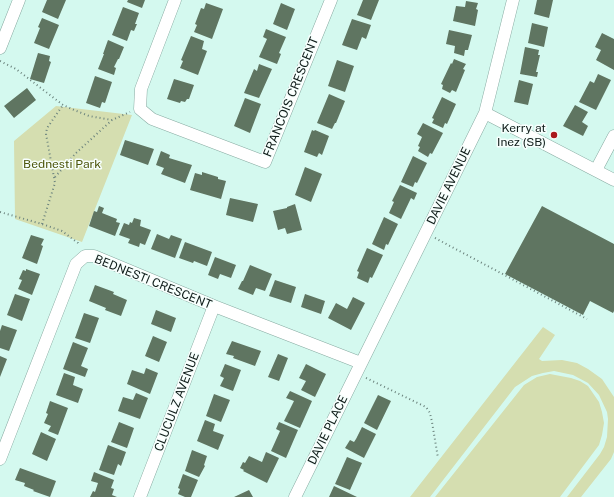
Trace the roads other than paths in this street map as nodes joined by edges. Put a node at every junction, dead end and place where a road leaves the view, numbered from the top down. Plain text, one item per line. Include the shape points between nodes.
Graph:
1 (19, 0) edge
2 (175, 0) edge
3 (331, 0) edge
4 (513, 0) edge
5 (0, 48) edge
6 (485, 113) junction
7 (614, 136) edge
8 (596, 170) junction
9 (614, 180) edge
10 (214, 306) junction
11 (362, 362) junction
12 (0, 459) edge
13 (140, 497) edge
14 (295, 497) edge

1 - 5 street
2 - 3 street, FRANCOIS CRESCENT via 141,89 140,109 152,119 265,162
4 - 6 street, DAVIE AVENUE
6 - 8 street
6 - 11 street, DAVIE AVENUE
7 - 8 street
8 - 9 street
10 - 11 street, BEDNESTI CRESCENT
10 - 12 street, BEDNESTI CRESCENT via 94,256 86,256 76,264
10 - 13 street, CLUCULZ AVENUE
11 - 14 street, DAVIE PLACE

